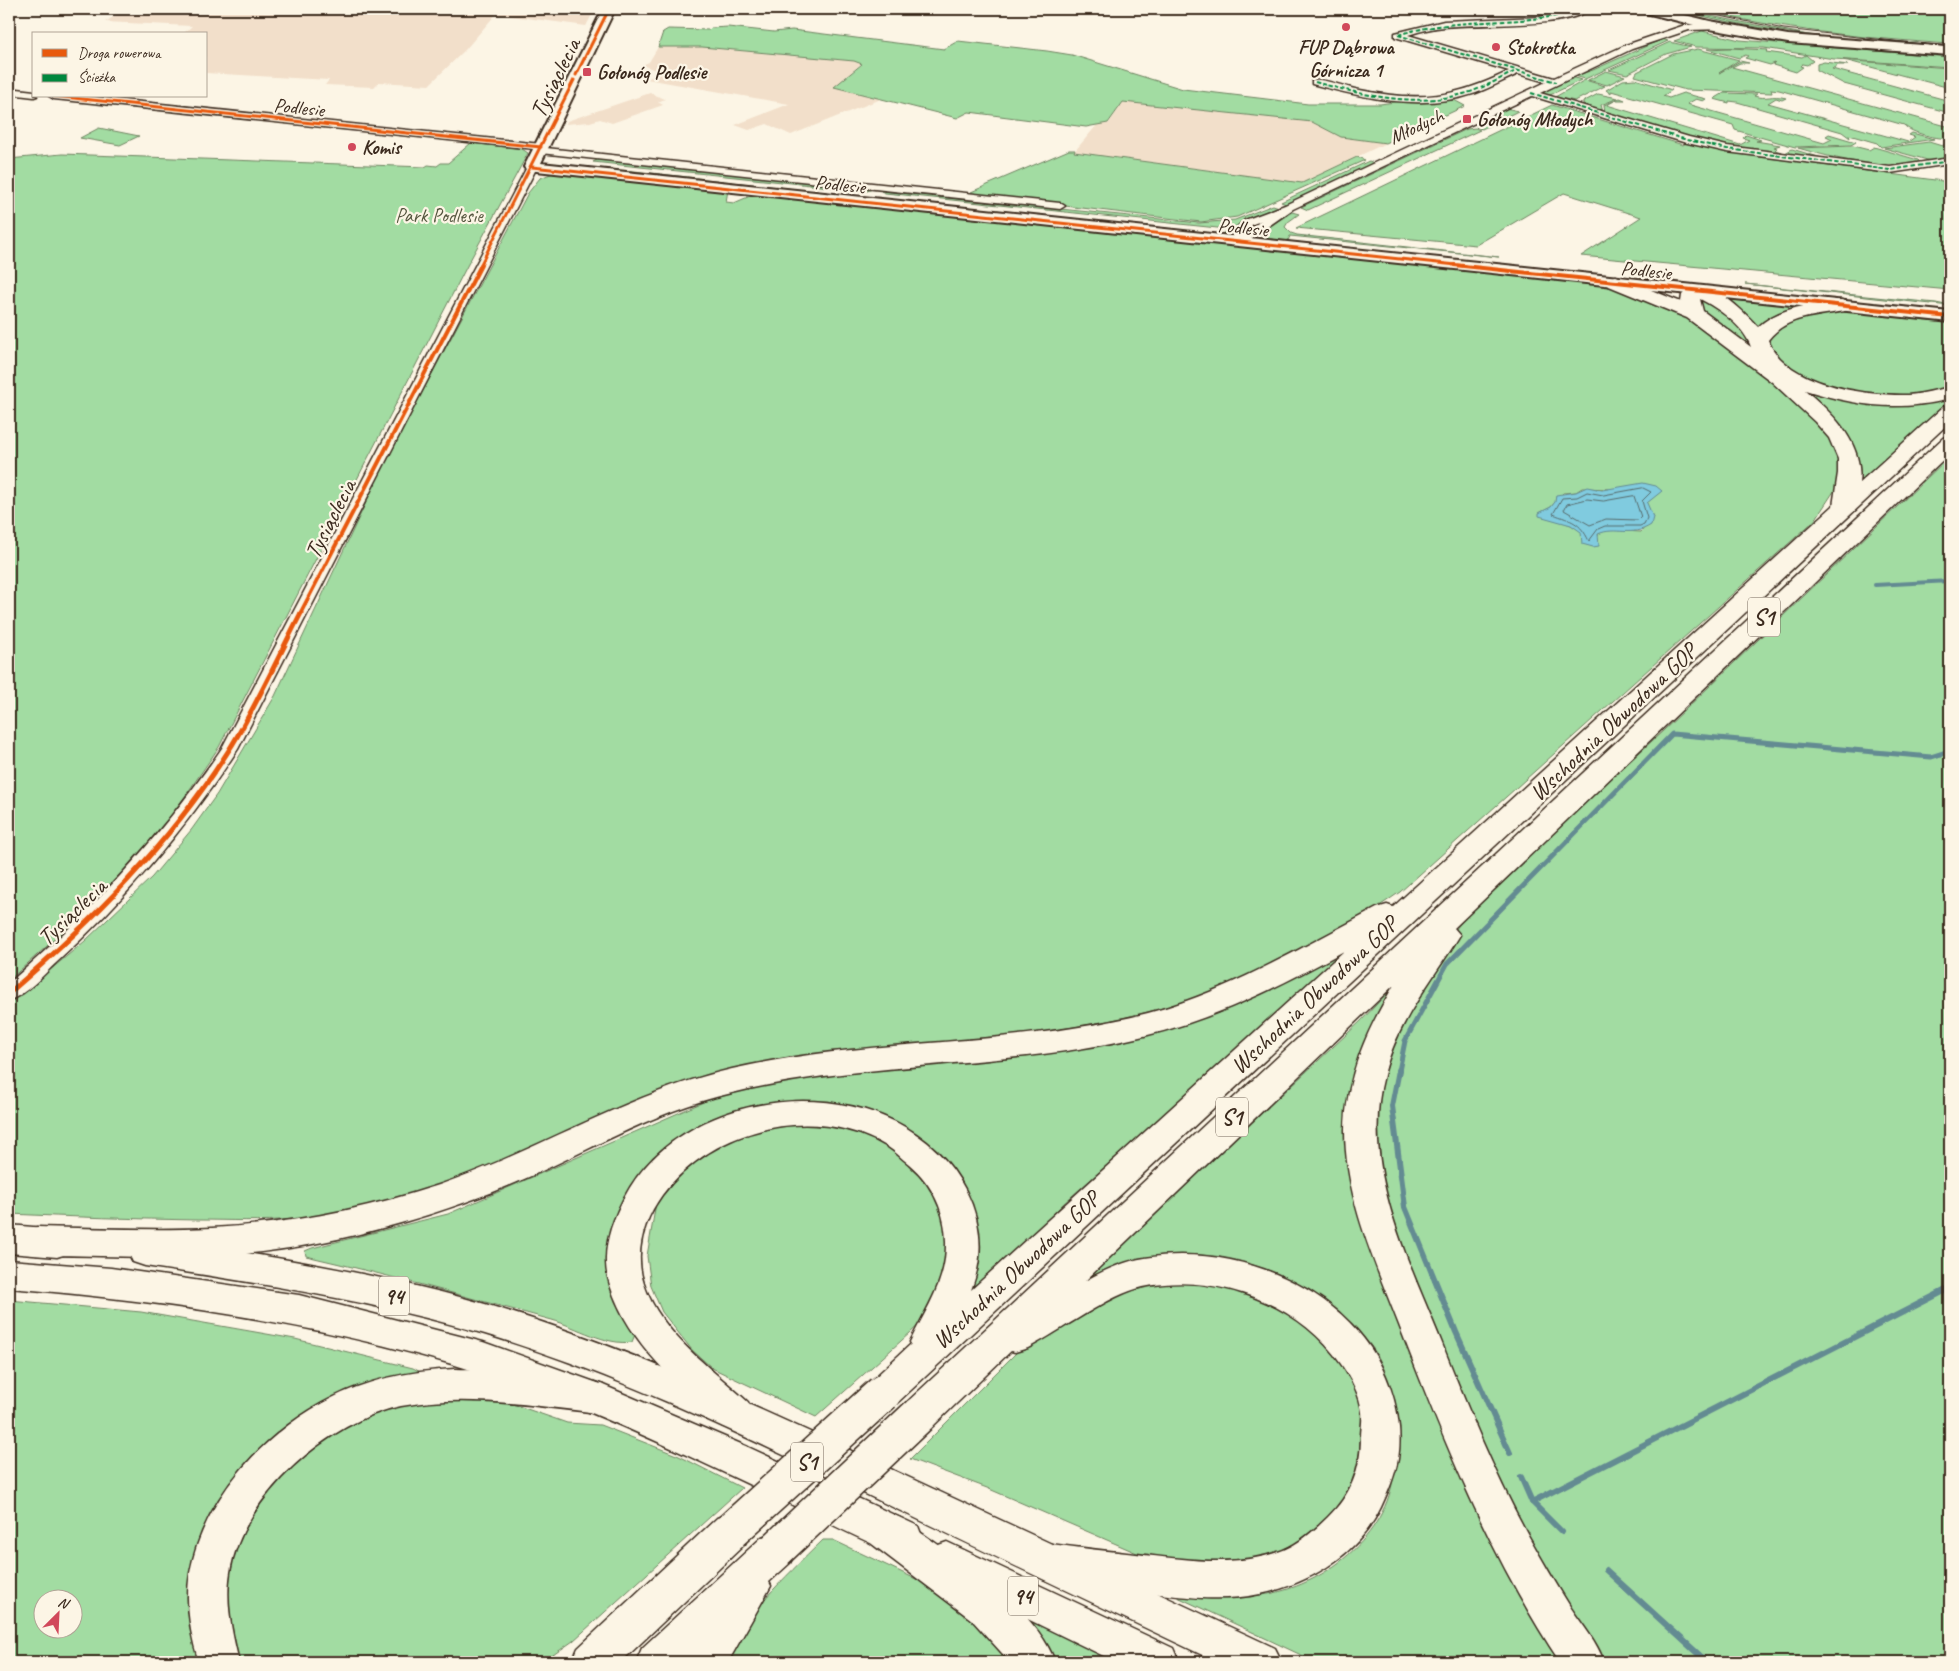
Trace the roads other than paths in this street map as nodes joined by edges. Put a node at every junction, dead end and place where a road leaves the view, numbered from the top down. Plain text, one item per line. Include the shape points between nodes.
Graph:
1 (609, 9) edge
2 (1586, 9) edge
3 (1646, 9) edge
4 (1665, 11) edge
5 (1692, 21) junction
6 (1672, 23) junction
7 (1640, 43) junction
8 (1892, 47) junction
9 (1950, 51) edge
10 (1518, 70) junction
11 (1315, 82) dead end
12 (1556, 82) junction
13 (9, 91) edge
14 (1531, 93) junction
15 (32, 94) edge
16 (72, 98) edge
17 (540, 149) junction
18 (1950, 161) edge
19 (532, 167) junction
20 (879, 186) junction
21 (869, 202) junction
22 (1060, 206) dead end
23 (1239, 242) junction
24 (1616, 282) junction
25 (1697, 291) junction
26 (1764, 298) junction
27 (1842, 306) junction
28 (1950, 308) edge
29 (1694, 314) junction
30 (1950, 318) edge
31 (1758, 340) junction
32 (1950, 393) edge
33 (1950, 411) edge
34 (1950, 442) edge
35 (1844, 509) junction
36 (1482, 884) junction
37 (1420, 898) junction
38 (9, 993) edge
39 (23, 1240) edge
40 (9, 1274) edge
41 (984, 1353) junction
42 (920, 1359) junction
43 (590, 1396) junction
44 (735, 1414) junction
45 (886, 1531) junction
46 (772, 1554) junction
47 (1051, 1563) junction
48 (626, 1631) junction
49 (219, 1662) edge
50 (571, 1662) edge
51 (592, 1662) edge
52 (656, 1662) edge
53 (705, 1662) edge
54 (1035, 1662) edge
55 (1160, 1662) edge
56 (1261, 1662) edge
57 (1584, 1662) edge

1 - 17 street, Tysiąclecia
2 - 10 street via 1550,20 1436,24 1398,35
3 - 4 street
4 - 5 street
4 - 6 street
5 - 6 street, Młodych
5 - 7 street, Młodych
5 - 8 street
5 - 8 street via 1816,42
6 - 7 street, Młodych
7 - 12 street, Młodych
8 - 9 street
10 - 11 street via 1467,92 1426,99 1378,96
10 - 12 street
12 - 14 street, Młodych
13 - 15 street
14 - 18 street via 1687,140 1734,150 1890,170
14 - 23 street, Młodych via 1241,227 1237,234
16 - 17 street, Podlesie
17 - 19 street, Tysiąclecia
17 - 20 street, Podlesie
19 - 21 street, Podlesie
19 - 38 street, Tysiąclecia via 230,749 189,810 133,877 74,936
20 - 21 street
20 - 22 street, Podlesie
21 - 23 street, Podlesie
23 - 24 street, Podlesie
24 - 25 street, Podlesie
24 - 29 main road
25 - 26 street, Podlesie
25 - 29 main road via 1691,295 1690,302
25 - 31 main road via 1724,304
26 - 27 street, Podlesie
26 - 28 street, Podlesie via 1832,296
27 - 30 street, Podlesie
27 - 31 main road via 1808,310 1784,318 1765,329
29 - 35 main road via 1789,387 1835,432 1847,451 1850,466
31 - 32 main road via 1763,354 1785,372 1836,393 1869,399 1909,400
33 - 35 main road, Wschodnia Obwodowa GOP / S1
34 - 36 main road, Wschodnia Obwodowa GOP / S1
35 - 37 main road, Wschodnia Obwodowa GOP / S1
36 - 41 main road, Wschodnia Obwodowa GOP / S1
36 - 57 main road via 1400,997 1378,1040 1371,1058 1363,1104 1363,1158 1382,1237 1497,1515 1561,1630
37 - 39 main road via 1269,978 1146,1024 1028,1045 818,1064 712,1086 451,1194 358,1220 215,1242
37 - 42 main road, Wschodnia Obwodowa GOP / S1
39 - 44 main road, 94 via 122,1249 269,1269 378,1292 484,1319 586,1353
40 - 43 main road, 94 via 111,1282 299,1310 483,1358
41 - 46 main road, Wschodnia Obwodowa GOP / S1, bridge
41 - 47 main road via 1121,1280 1169,1268 1200,1269 1224,1272 1266,1285 1318,1314 1351,1348 1372,1384 1383,1426 1374,1482 1351,1523 1296,1564 1278,1571 1230,1580 1202,1580
42 - 44 main road via 950,1299 960,1272 964,1246 952,1195 940,1174 910,1145 859,1120 802,1112 731,1124 685,1148 658,1174 643,1194 626,1229 622,1268 634,1304 647,1326
42 - 48 main road, Wschodnia Obwodowa GOP / S1, bridge
43 - 45 main road, 94 via 735,1459
43 - 49 main road via 491,1384 435,1386 374,1397 344,1410 306,1433 261,1475 240,1501 220,1537 210,1572 212,1638
44 - 47 main road, 94
45 - 54 main road via 975,1598 1010,1629
45 - 55 main road, 94
46 - 52 main road, Wschodnia Obwodowa GOP / S1
46 - 53 main road
47 - 56 main road, 94
48 - 50 main road
48 - 51 main road, Wschodnia Obwodowa GOP / S1

